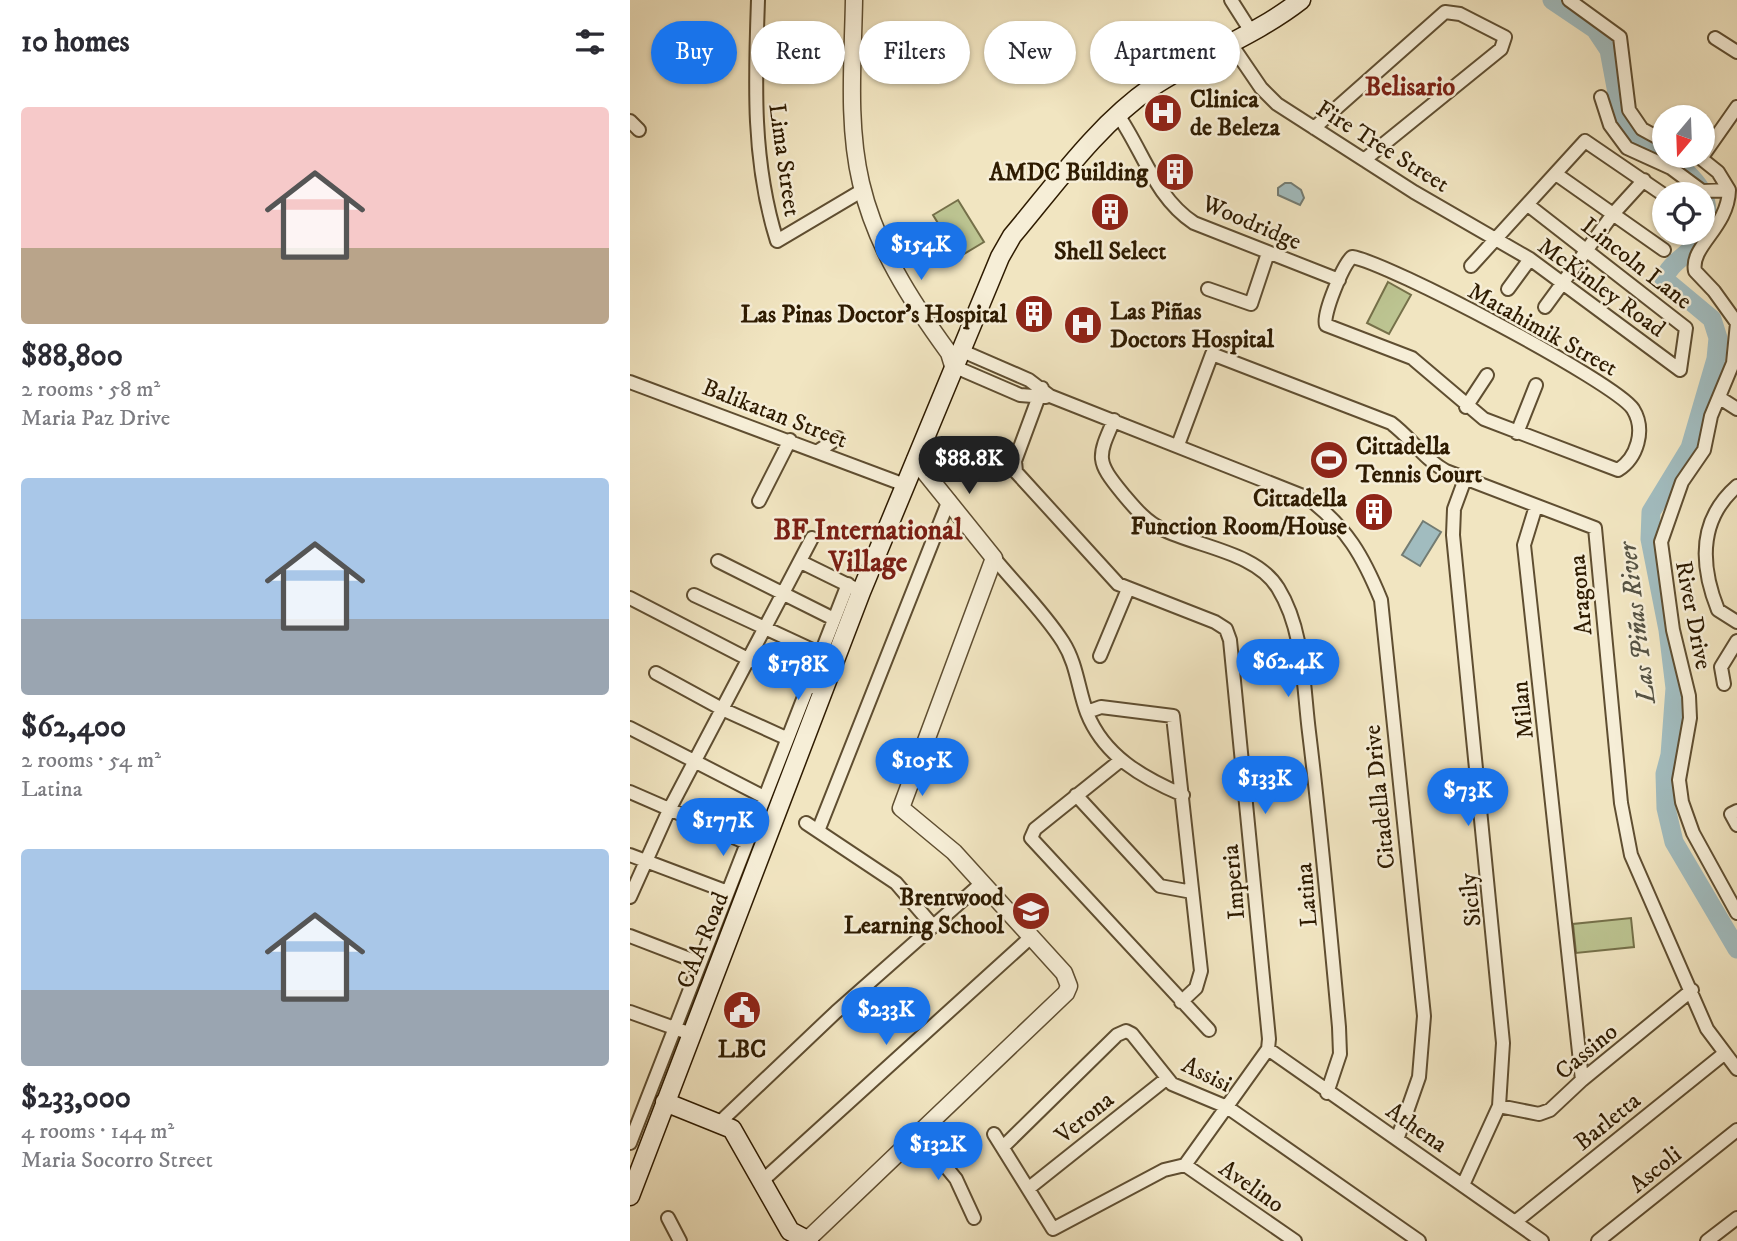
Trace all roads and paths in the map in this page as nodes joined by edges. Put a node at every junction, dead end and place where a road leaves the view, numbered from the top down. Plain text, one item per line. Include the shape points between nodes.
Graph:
1 (758, 0) edge
2 (854, 0) edge
3 (1231, 0) edge
4 (1301, 0) edge
5 (1569, 0) edge
6 (1252, 33) junction
7 (1715, 38) dead end
8 (1240, 39) edge
9 (1737, 52) edge
10 (1240, 57) edge
11 (1158, 84) edge
12 (1601, 97) dead end
13 (1737, 107) edge
14 (1118, 115) junction
15 (1314, 128) junction
16 (1652, 134) edge
17 (1715, 137) edge
18 (1364, 160) junction
19 (1713, 168) edge
20 (1556, 174) junction
21 (1644, 180) junction
22 (1652, 186) edge
23 (863, 190) junction
24 (1726, 191) junction
25 (1528, 205) junction
26 (1614, 214) junction
27 (1497, 240) junction
28 (1586, 250) junction
29 (1664, 250) dead end
30 (1268, 253) junction
31 (1530, 259) junction
32 (1471, 266) dead end
33 (1339, 280) junction
34 (1562, 283) junction
35 (1208, 289) dead end
36 (1508, 289) dead end
37 (1545, 307) dead end
38 (1736, 329) edge
39 (954, 357) junction
40 (1680, 370) joint
41 (1008, 372) junction
42 (1486, 375) dead end
43 (630, 382) edge
44 (1536, 385) dead end
45 (1001, 387) junction
46 (1044, 394) junction
47 (1723, 400) dead end
48 (1466, 407) junction
49 (1737, 409) edge
50 (1114, 420) junction
51 (1517, 433) junction
52 (838, 438) dead end
53 (790, 440) junction
54 (1178, 445) junction
55 (818, 451) junction
56 (915, 460) junction
57 (1465, 479) junction
58 (905, 485) junction
59 (1737, 486) edge
60 (948, 500) junction
61 (759, 501) dead end
62 (1536, 506) junction
63 (812, 538) dead end
64 (994, 558) junction
65 (718, 561) dead end
66 (800, 562) junction
67 (855, 588) junction
68 (1128, 589) junction
69 (783, 594) junction
70 (694, 595) dead end
71 (630, 598) edge
72 (834, 619) junction
73 (1737, 622) edge
74 (765, 628) junction
75 (1737, 641) edge
76 (821, 654) junction
77 (1100, 656) dead end
78 (748, 659) junction
79 (656, 673) dead end
80 (1724, 684) dead end
81 (816, 688) junction
82 (722, 709) junction
83 (1087, 712) junction
84 (630, 728) edge
85 (786, 738) junction
86 (1121, 760) junction
87 (695, 763) junction
88 (630, 792) edge
89 (1076, 795) junction
90 (1183, 795) junction
91 (764, 797) junction
92 (669, 810) junction
93 (806, 823) dead end
94 (818, 831) junction
95 (747, 843) junction
96 (630, 855) edge
97 (645, 862) junction
98 (982, 883) junction
99 (728, 892) junction
100 (1192, 892) junction
101 (630, 897) edge
102 (1737, 913) edge
103 (933, 926) junction
104 (630, 936) edge
105 (1031, 937) junction
106 (700, 963) junction
107 (1692, 990) junction
108 (1181, 1002) junction
109 (630, 1012) edge
110 (673, 1027) junction
111 (1209, 1030) dead end
112 (691, 1034) junction
113 (1268, 1049) junction
114 (1725, 1053) junction
115 (1737, 1069) edge
116 (1166, 1079) junction
117 (1582, 1080) junction
118 (1327, 1093) junction
119 (664, 1102) junction
120 (1499, 1106) junction
121 (1227, 1107) junction
122 (720, 1122) junction
123 (1737, 1130) edge
124 (919, 1134) junction
125 (994, 1134) dead end
126 (1398, 1137) junction
127 (630, 1143) edge
128 (1004, 1146) junction
129 (1185, 1165) junction
130 (762, 1181) junction
131 (1463, 1185) junction
132 (1029, 1188) junction
133 (630, 1196) edge
134 (668, 1218) dead end
135 (974, 1218) dead end
136 (1737, 1218) edge
137 (1515, 1222) junction
138 (808, 1240) edge
139 (680, 1241) edge
140 (1295, 1241) edge
141 (1419, 1241) edge
142 (1542, 1241) edge
143 (1598, 1241) edge
144 (1707, 1241) edge

1 - 23 street, Lima Street via 756,127 760,170 777,241
2 - 23 street via 853,110
3 - 6 street
4 - 6 main road, CAA Road
5 - 16 street via 1620,37 1629,110 1642,129
6 - 8 main road, CAA Road
7 - 9 street
10 - 15 street, Fire Tree Street via 1269,97
11 - 14 main road, CAA Road
12 - 24 street via 1610,125 1627,148 1671,168 1702,191
13 - 17 street
14 - 30 street, Woodridge via 1174,209 1195,223
14 - 39 main road, CAA Road via 1012,236
15 - 18 street, Fire Tree Street
15 - 18 street via 1445,12 1501,33 1506,41 1501,49
18 - 27 street, Fire Tree Street
19 - 24 street
20 - 21 street via 1585,141
20 - 25 street
20 - 26 street
21 - 22 street
21 - 26 street
23 - 39 street via 900,284
24 - 38 street, River Drive via 1725,215 1694,263 1695,271 1737,323
25 - 27 street
25 - 28 street, Lincoln Lane
26 - 28 street
26 - 29 street
27 - 31 street, McKinley Road
27 - 32 street
28 - 34 street
28 - 40 street, Lincoln Lane via 1686,328
30 - 33 street, Woodridge
30 - 35 street via 1251,304
31 - 34 street, McKinley Road
31 - 36 street
33 - 48 street, Matahimik Street via 1324,319 1326,326 1412,358
33 - 51 street, Matahimik Street via 1352,257 1365,261 1561,358 1628,404 1634,412 1638,444 1630,462 1618,470
34 - 37 street
34 - 40 street, McKinley Road
38 - 102 street, River Drive via 1733,363 1711,416 1704,450 1671,507 1661,555 1689,696 1690,718 1679,780 1686,819
39 - 41 street, Citadella Drive
39 - 45 street, Citadella Drive
39 - 56 main road, CAA Road
41 - 45 street
41 - 46 street, Citadella Drive
42 - 48 street
43 - 53 street, Balikatan Street
44 - 51 street
45 - 46 street, Citadella Drive
46 - 50 street, Citadella Drive
46 - 68 street, Imperia via 1015,461 1016,472 1106,574
47 - 49 street
48 - 51 street, Matahimik Street
50 - 54 street, Citadella Drive
50 - 118 street, Latina via 1100,462 1132,505 1164,530 1252,565 1273,580 1287,602 1301,663 1339,1027 1340,1054
52 - 55 street
53 - 55 street, Balikatan Street
53 - 61 street
54 - 57 street, Aragona via 1212,354 1391,423 1434,464
54 - 126 street, Citadella Drive via 1308,498 1336,519 1366,565 1381,600 1424,1016 1419,1077
55 - 58 street, Balikatan Street
56 - 58 main road, CAA Road
56 - 60 street
57 - 62 street, Aragona
57 - 120 street, Sicily via 1454,509 1453,535 1502,1008
58 - 67 main road, CAA Road
59 - 73 street via 1715,512 1704,560 1718,610
60 - 64 street
60 - 94 street
62 - 107 street, Aragona via 1595,528 1621,803 1631,855
62 - 117 street, Milan via 1524,545
63 - 66 street
64 - 83 street via 1063,642
64 - 98 street via 900,804 903,812 935,833
65 - 69 street
66 - 67 street
66 - 69 street
67 - 72 street
67 - 81 main road, CAA Road
68 - 77 street
68 - 113 street, Imperia via 1215,622 1226,629 1230,640
69 - 72 street
69 - 74 street
70 - 74 street
71 - 78 street
72 - 76 street
74 - 76 street
74 - 78 street
75 - 80 street via 1721,667
76 - 81 street
78 - 81 street
78 - 82 street
79 - 82 street
81 - 85 street
81 - 112 main road, CAA Road
82 - 85 street
82 - 87 street
83 - 86 street via 1098,735
83 - 90 street via 1101,707 1173,716
84 - 87 street
85 - 91 street
86 - 89 street
86 - 90 street via 1139,775
87 - 91 street
87 - 92 street
88 - 92 street
89 - 100 street via 1160,887
89 - 108 street via 1031,832 1031,838
90 - 100 street
91 - 95 street
92 - 95 street
92 - 97 street
93 - 94 street
94 - 103 street via 896,883
95 - 99 street
96 - 97 street
97 - 99 street
97 - 101 street
98 - 103 street
98 - 105 street
99 - 106 street
100 - 108 street via 1201,971 1196,988
103 - 122 street
104 - 106 street
105 - 124 street via 1064,973 1068,991
105 - 130 street
106 - 110 street
107 - 114 street, Aragona via 1707,1029
107 - 117 street, Cassino
108 - 111 street
109 - 110 street
110 - 112 street
110 - 127 street
112 - 119 main road, CAA Road
113 - 118 street, Athena
113 - 121 street
114 - 115 street, Aragona
114 - 137 street, Barletta
116 - 121 street, Assisi
116 - 128 street, Assisi via 1130,1032 1119,1033
116 - 132 street, Verona
117 - 120 street, Cassino via 1550,1110 1539,1114
118 - 126 street, Athena
119 - 122 main road
119 - 133 main road, CAA Road
120 - 131 street, Sicily
121 - 129 street
121 - 141 street, Assisi
122 - 130 main road via 736,1134
123 - 143 street, Ascoli
124 - 135 street via 956,1179
124 - 138 street
125 - 128 street
126 - 131 street, Athena
128 - 132 street
129 - 132 street via 1164,1170 1053,1229
129 - 140 street, Avelino
130 - 138 main road via 790,1231
131 - 137 street, Athena
134 - 139 street
136 - 144 street
137 - 142 street, Athena

